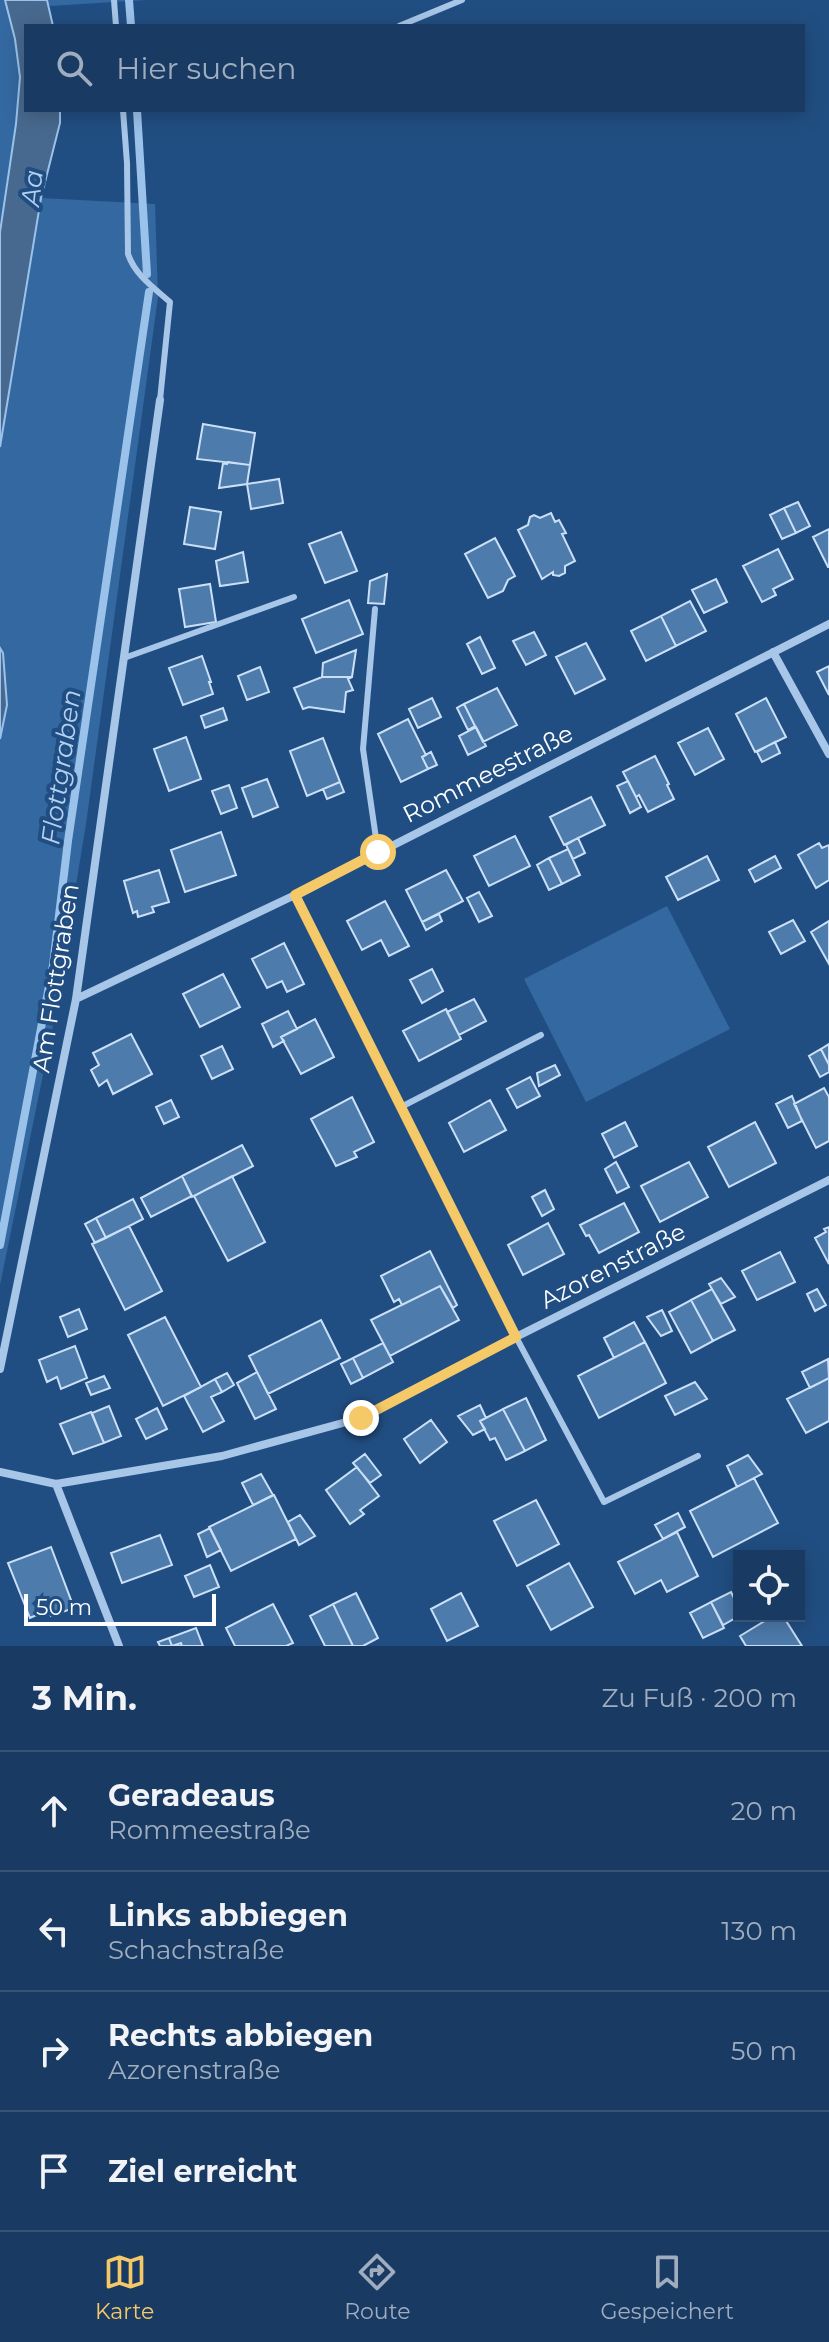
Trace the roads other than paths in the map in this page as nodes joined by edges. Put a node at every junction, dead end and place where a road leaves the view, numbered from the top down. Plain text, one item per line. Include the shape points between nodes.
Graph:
1 (114, 0) edge
2 (462, 0) edge
3 (116, 24) edge
4 (404, 24) edge
5 (123, 112) edge
6 (160, 400) joint
7 (294, 597) dead end
8 (375, 609) dead end
9 (829, 624) edge
10 (773, 652) junction
11 (124, 658) junction
12 (829, 754) edge
13 (378, 852) junction
14 (295, 895) junction
15 (76, 999) junction
16 (541, 1035) dead end
17 (401, 1107) junction
18 (829, 1180) edge
19 (516, 1337) junction
20 (0, 1369) edge
21 (698, 1456) dead end
22 (0, 1472) edge
23 (56, 1484) junction
24 (119, 1646) edge

1 - 3 lane
2 - 4 lane
5 - 6 lane via 128,254 131,265 170,302
6 - 11 street, Am Flottgraben
7 - 11 lane
8 - 13 lane via 363,749
9 - 10 street, Rommeestraße
10 - 12 street
10 - 13 street, Rommeestraße
11 - 15 street, Am Flottgraben
13 - 14 street, Rommeestraße
14 - 15 street, Rommeestraße
14 - 17 street
15 - 20 street, Am Flottgraben
16 - 17 lane
17 - 19 street
18 - 19 street, Azorenstraße
19 - 21 lane via 604,1502
19 - 23 street, Azorenstraße via 361,1418 222,1456
22 - 23 street, Azorenstraße
23 - 24 street

